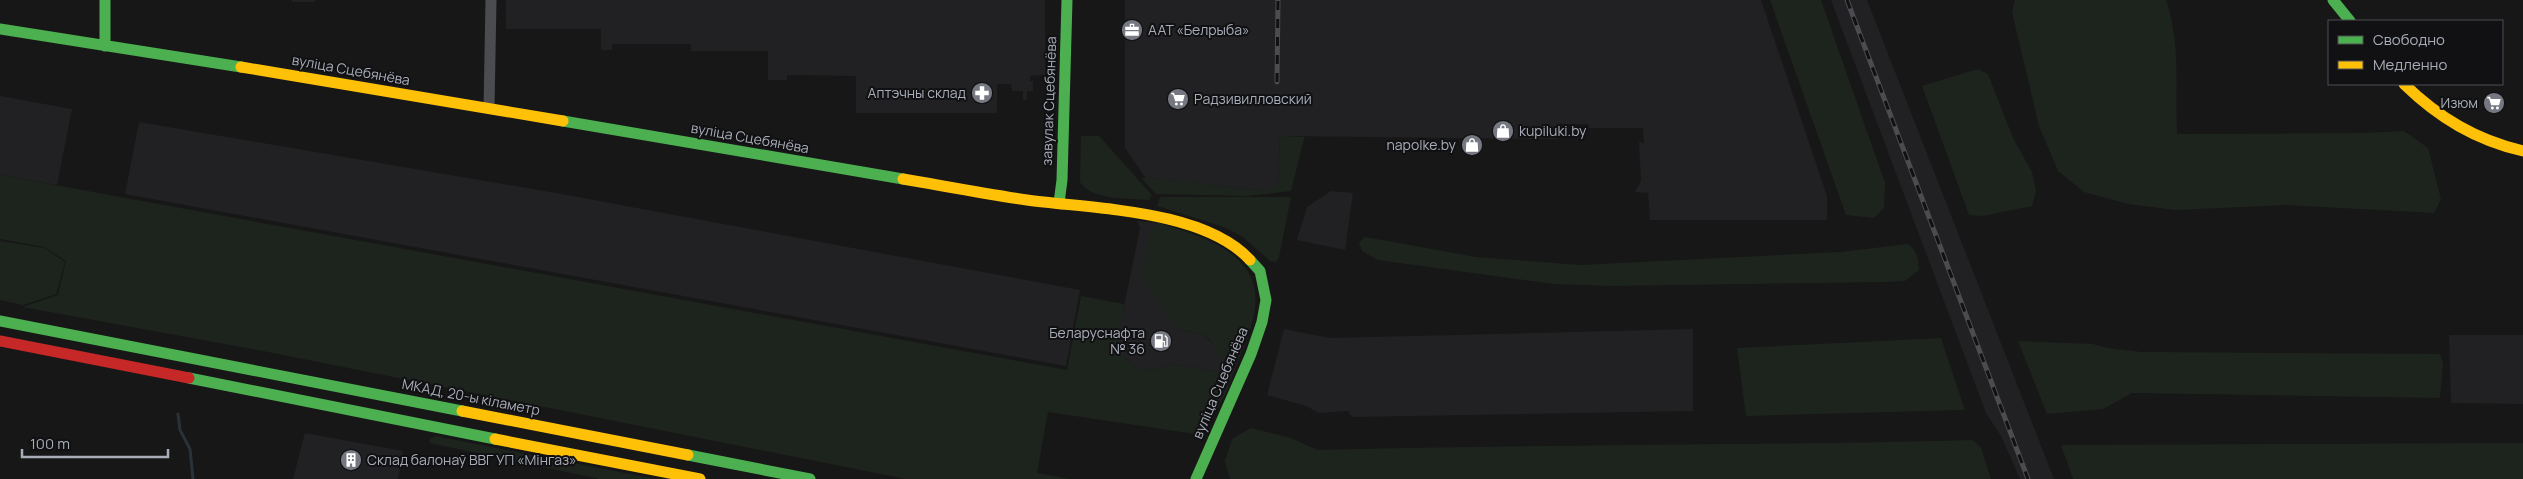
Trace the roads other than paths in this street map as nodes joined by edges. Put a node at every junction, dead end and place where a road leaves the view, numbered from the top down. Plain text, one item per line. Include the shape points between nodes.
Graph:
1 (105, 0) edge
2 (491, 0) edge
3 (1067, 0) edge
4 (2333, 0) edge
5 (2349, 20) edge
6 (0, 29) edge
7 (105, 46) junction
8 (2405, 85) edge
9 (489, 108) junction
10 (2523, 151) edge
11 (1059, 203) junction
12 (0, 321) edge
13 (0, 342) edge
14 (700, 479) edge
15 (810, 479) edge
16 (1196, 479) edge

1 - 7 main road
2 - 9 street
3 - 11 main road, завулак Сцебянёва
4 - 5 main road
6 - 7 main road, вуліца Сцебянёва
7 - 9 main road, вуліца Сцебянёва
8 - 10 main road via 2440,116 2470,134
9 - 11 main road, вуліца Сцебянёва
11 - 16 main road, вуліца Сцебянёва via 1174,221 1226,240 1241,249 1258,267 1264,280 1266,298 1256,342
12 - 15 main road, МКАД, 20-ы кіламетр
13 - 14 main road

